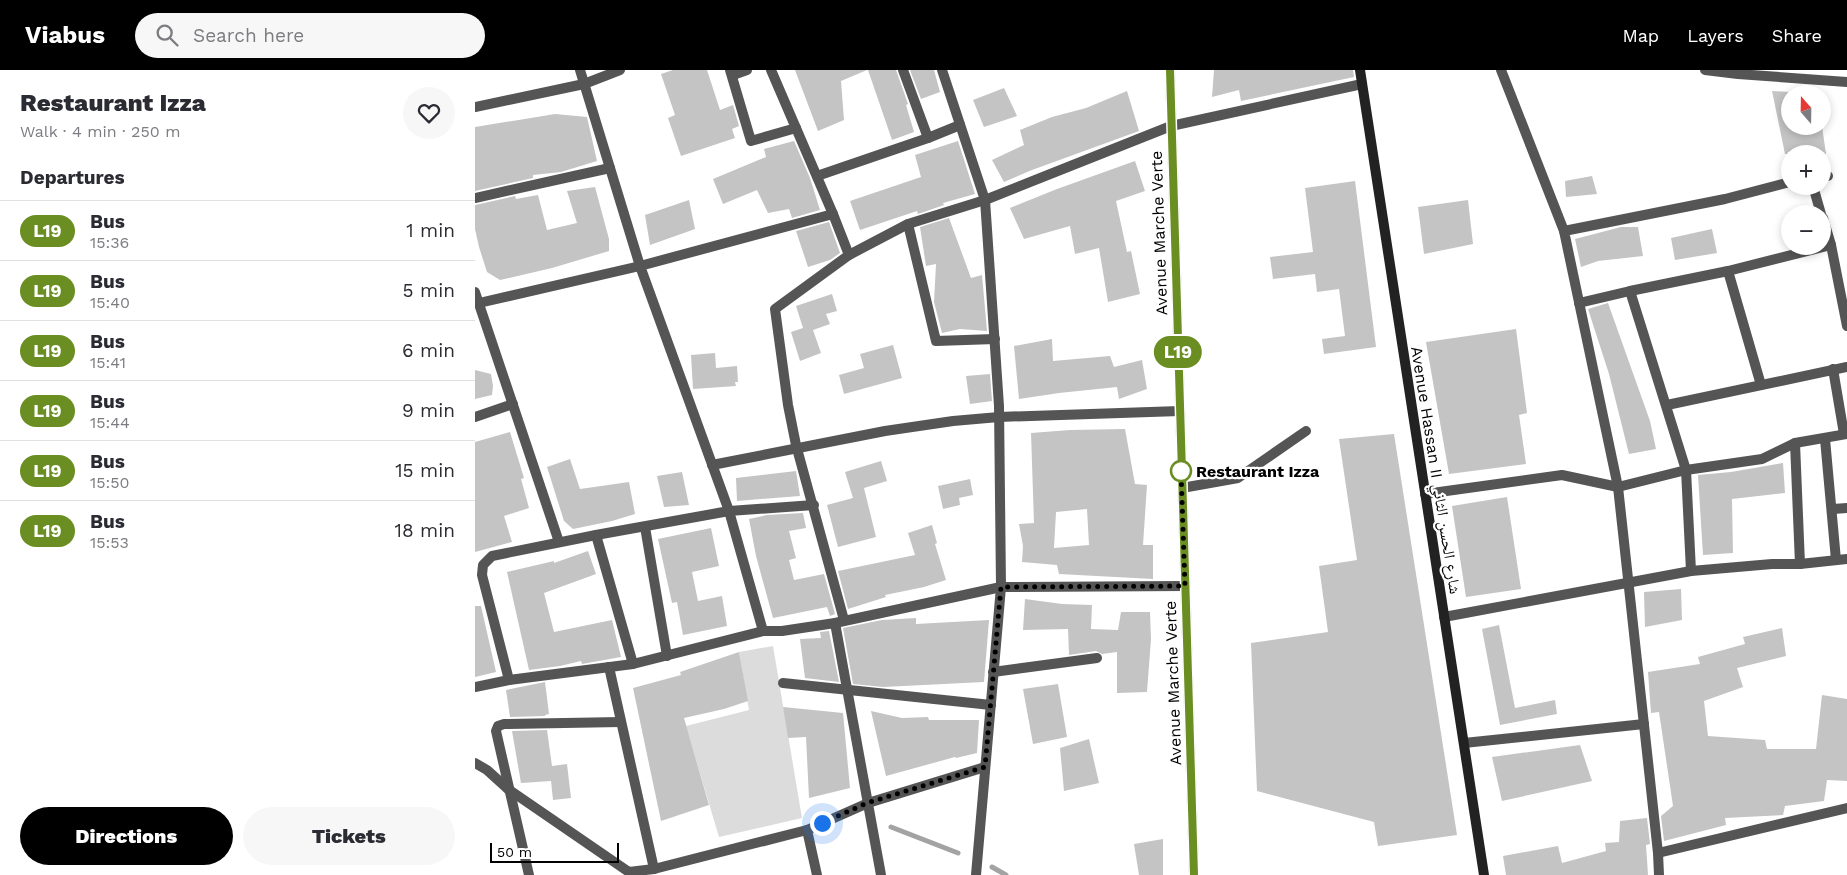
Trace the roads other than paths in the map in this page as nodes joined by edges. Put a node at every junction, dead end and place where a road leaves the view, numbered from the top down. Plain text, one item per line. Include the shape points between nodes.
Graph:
1 (580, 70) edge
2 (620, 70) edge
3 (747, 70) edge
4 (771, 70) edge
5 (903, 70) edge
6 (942, 70) edge
7 (1170, 70) edge
8 (1360, 70) edge
9 (1501, 70) edge
10 (1705, 70) edge
11 (731, 73) edge
12 (1847, 82) edge
13 (584, 84) junction
14 (1362, 84) junction
15 (475, 107) edge
16 (960, 125) junction
17 (1171, 126) junction
18 (796, 128) junction
19 (928, 138) junction
20 (610, 168) junction
21 (817, 176) junction
22 (1781, 184) edge
23 (475, 198) edge
24 (985, 200) junction
25 (833, 214) junction
26 (908, 224) junction
27 (1564, 231) junction
28 (1831, 245) edge
29 (849, 255) junction
30 (1791, 255) edge
31 (640, 266) junction
32 (1728, 271) junction
33 (1629, 291) junction
34 (475, 292) edge
35 (479, 303) junction
36 (1579, 303) junction
37 (1847, 326) edge
38 (995, 339) junction
39 (1847, 366) edge
40 (1833, 369) junction
41 (1761, 385) junction
42 (513, 404) junction
43 (1667, 405) junction
44 (1179, 411) junction
45 (475, 417) edge
46 (999, 417) junction
47 (1306, 430) dead end
48 (1846, 434) edge
49 (1825, 439) junction
50 (1795, 443) junction
51 (797, 448) junction
52 (712, 465) junction
53 (1686, 470) junction
54 (1618, 487) junction
55 (1182, 488) junction
56 (1425, 494) junction
57 (814, 505) junction
58 (1847, 508) edge
59 (1833, 509) junction
60 (729, 511) junction
61 (645, 527) junction
62 (596, 535) junction
63 (559, 542) junction
64 (1842, 559) edge
65 (1800, 564) junction
66 (1691, 570) junction
67 (1629, 582) junction
68 (1185, 586) junction
69 (1001, 587) junction
70 (1444, 618) junction
71 (840, 622) junction
72 (763, 631) junction
73 (667, 656) junction
74 (1097, 658) dead end
75 (633, 664) junction
76 (609, 667) junction
77 (993, 672) junction
78 (509, 680) junction
79 (783, 683) dead end
80 (475, 688) edge
81 (847, 689) junction
82 (991, 705) junction
83 (621, 722) junction
84 (1644, 724) junction
85 (1464, 744) junction
86 (475, 763) edge
87 (985, 767) junction
88 (508, 790) junction
89 (867, 803) junction
90 (1847, 808) edge
91 (807, 830) junction
92 (1658, 852) junction
93 (655, 872) edge
94 (529, 875) edge
95 (817, 875) edge
96 (881, 875) edge
97 (977, 875) edge
98 (1194, 875) edge
99 (1484, 875) edge
100 (1659, 875) edge

1 - 13 street
2 - 13 street
3 - 11 street
4 - 18 street
5 - 19 street
6 - 16 street
7 - 17 street, Avenue Marche Verte
8 - 14 street, Avenue Hassan II شارع الحسن الثاني
9 - 27 street
10 - 12 street
11 - 18 street via 751,141
13 - 15 street
13 - 20 street
14 - 17 street
14 - 56 street, Avenue Hassan II شارع الحسن الثاني
16 - 19 street
16 - 24 street
17 - 24 street
17 - 44 street, Avenue Marche Verte
18 - 21 street
19 - 21 street
20 - 23 street
20 - 31 street
21 - 25 street
22 - 27 street via 1725,199
24 - 26 street
24 - 38 street
25 - 29 street
25 - 31 street
26 - 29 street
26 - 38 street via 936,341
27 - 36 street
28 - 37 street
29 - 51 street via 775,309
30 - 32 street
31 - 35 street
31 - 52 street
32 - 33 street
32 - 41 street
33 - 36 street
33 - 43 street
34 - 35 street
35 - 42 street
36 - 54 street
38 - 46 street
39 - 40 street
40 - 41 street
40 - 48 street
41 - 43 street
42 - 45 street
42 - 63 street
43 - 53 street
44 - 46 street
44 - 55 street, Avenue Marche Verte
46 - 51 street via 953,420
46 - 69 street
47 - 55 street via 1238,478
48 - 49 street
49 - 50 street
49 - 59 street
50 - 53 street via 1762,459
50 - 65 street
51 - 52 street
51 - 57 street
52 - 60 street
53 - 54 street
53 - 66 street
54 - 56 street via 1562,475
54 - 67 street
55 - 68 street, Avenue Marche Verte
56 - 70 street, Avenue Hassan II شارع الحسن الثاني
57 - 60 street
57 - 71 street
58 - 59 street
59 - 64 street
60 - 61 street
60 - 72 street
61 - 62 street
61 - 73 street
62 - 63 street
62 - 75 street
63 - 78 street via 492,556 483,565 482,575
64 - 65 street
65 - 66 street
66 - 67 street
67 - 70 street
67 - 84 street
68 - 69 street
68 - 98 street, Avenue Marche Verte
69 - 71 street
69 - 77 street
70 - 85 street, Avenue Hassan II شارع الحسن الثاني
71 - 72 street
71 - 81 street
72 - 73 street
73 - 75 street
74 - 77 street
75 - 76 street
76 - 78 street
76 - 83 street
77 - 82 street
78 - 80 street
79 - 81 street
81 - 82 street
81 - 89 street
82 - 87 street
83 - 88 street via 498,726 496,731
83 - 93 street
84 - 85 street
84 - 92 street
85 - 99 street, Avenue Hassan II شارع الحسن الثاني
86 - 88 street
87 - 89 street
87 - 97 street
88 - 93 street via 629,872
88 - 94 street
89 - 91 street
89 - 96 street
90 - 92 street
91 - 93 street
91 - 95 street
92 - 100 street

